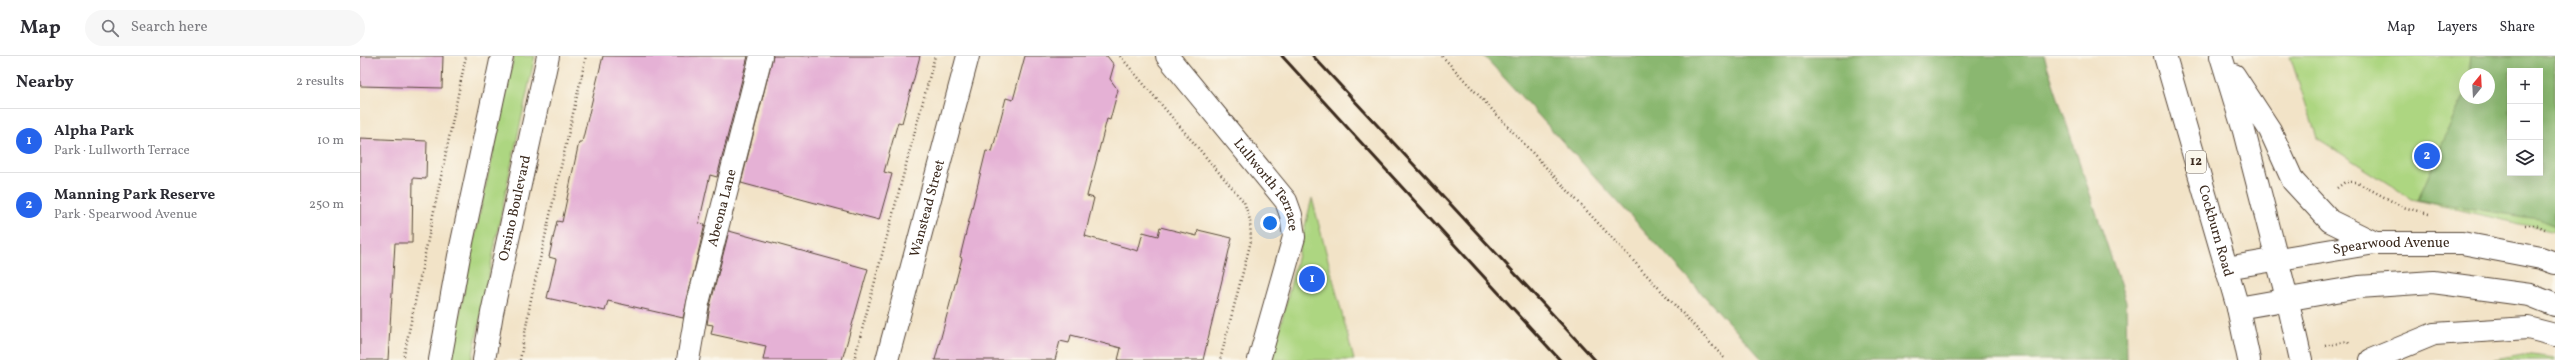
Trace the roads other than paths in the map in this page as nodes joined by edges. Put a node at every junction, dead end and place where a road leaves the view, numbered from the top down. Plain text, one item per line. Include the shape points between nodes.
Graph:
1 (502, 56) edge
2 (548, 56) edge
3 (761, 56) edge
4 (968, 56) edge
5 (1167, 56) edge
6 (2165, 56) edge
7 (2221, 56) edge
8 (2375, 243) junction
9 (2276, 260) junction
10 (2555, 263) edge
11 (2226, 268) junction
12 (2287, 298) junction
13 (2555, 305) edge
14 (2238, 308) junction
15 (2555, 335) edge
16 (440, 360) edge
17 (484, 360) edge
18 (688, 360) edge
19 (887, 360) edge
20 (1260, 360) edge
21 (2248, 360) edge
22 (2301, 360) edge
23 (2371, 360) edge

1 - 16 main road via 459,256
2 - 17 main road, Orsino Boulevard
3 - 18 main road, Abeona Lane via 698,303
4 - 19 main road, Wanstead Street
5 - 20 main road, Lullworth Terrace via 1286,201 1291,215 1294,236
6 - 11 main road, Cockburn Road / 12
7 - 8 main road via 2270,130 2293,180 2330,221
7 - 9 main road via 2244,131
8 - 9 main road, Spearwood Avenue
8 - 10 main road, Spearwood Avenue via 2462,243
9 - 11 main road, Spearwood Avenue
9 - 12 main road
11 - 14 main road, Cockburn Road / 12
12 - 13 main road via 2360,287 2433,282 2530,295
12 - 14 main road
12 - 22 main road
14 - 21 main road, Cockburn Road / 12
15 - 23 main road via 2528,328 2434,334

